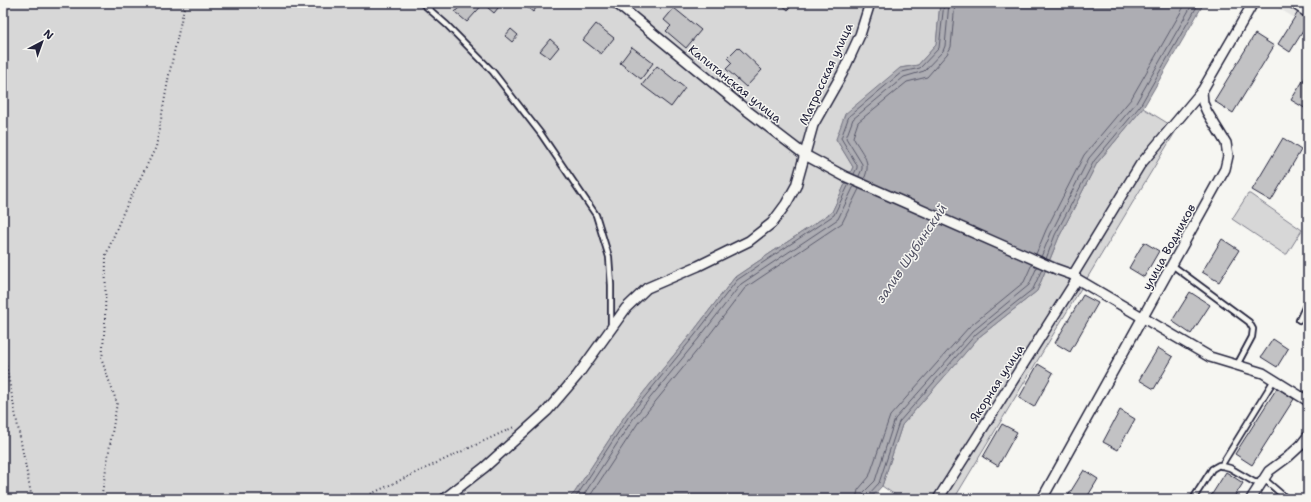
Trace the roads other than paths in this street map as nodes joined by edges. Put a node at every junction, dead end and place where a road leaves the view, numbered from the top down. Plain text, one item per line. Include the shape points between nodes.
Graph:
1 (422, 3) edge
2 (616, 3) edge
3 (863, 3) edge
4 (870, 3) edge
5 (1253, 3) edge
6 (1293, 3) edge
7 (1308, 13) edge
8 (866, 14) junction
9 (1202, 91) junction
10 (805, 155) junction
11 (1172, 265) junction
12 (1075, 277) junction
13 (1308, 301) edge
14 (1143, 317) junction
15 (1299, 320) dead end
16 (610, 329) junction
17 (1237, 365) junction
18 (1274, 380) junction
19 (1308, 402) edge
20 (1308, 436) edge
21 (1221, 466) junction
22 (1263, 481) junction
23 (444, 499) edge
24 (938, 499) edge
25 (1042, 499) edge
26 (1193, 499) edge
27 (1251, 499) edge
28 (1287, 499) edge

1 - 16 lane via 493,72 541,134 596,215 609,257
2 - 10 street, Капитанская улица
3 - 8 street
4 - 8 street, Матросская улица
5 - 9 street
6 - 7 street
8 - 10 street, Матросская улица via 860,35 845,67 813,124
9 - 11 street, улица Водников via 1203,103 1226,143 1228,156 1225,169
9 - 12 street, Якорная улица via 1140,165
10 - 12 street, Капитанская улица via 844,176
10 - 16 street, Матросская улица via 796,186 772,223 749,241 647,288 626,308
11 - 14 street, улица Водников
11 - 17 lane via 1248,322 1253,329 1252,337
12 - 14 street, Капитанская улица
12 - 24 street, Якорная улица
13 - 15 lane
14 - 17 street, Капитанская улица via 1210,357
14 - 25 street, улица Водников
16 - 23 street, Матросская улица via 577,376 547,412
17 - 18 street, Капитанская улица via 1263,373
18 - 19 street, Капитанская улица
18 - 21 lane
20 - 22 street via 1293,453 1269,471
21 - 22 lane via 1230,468 1254,482
21 - 26 lane via 1212,469
22 - 27 street
22 - 28 lane

